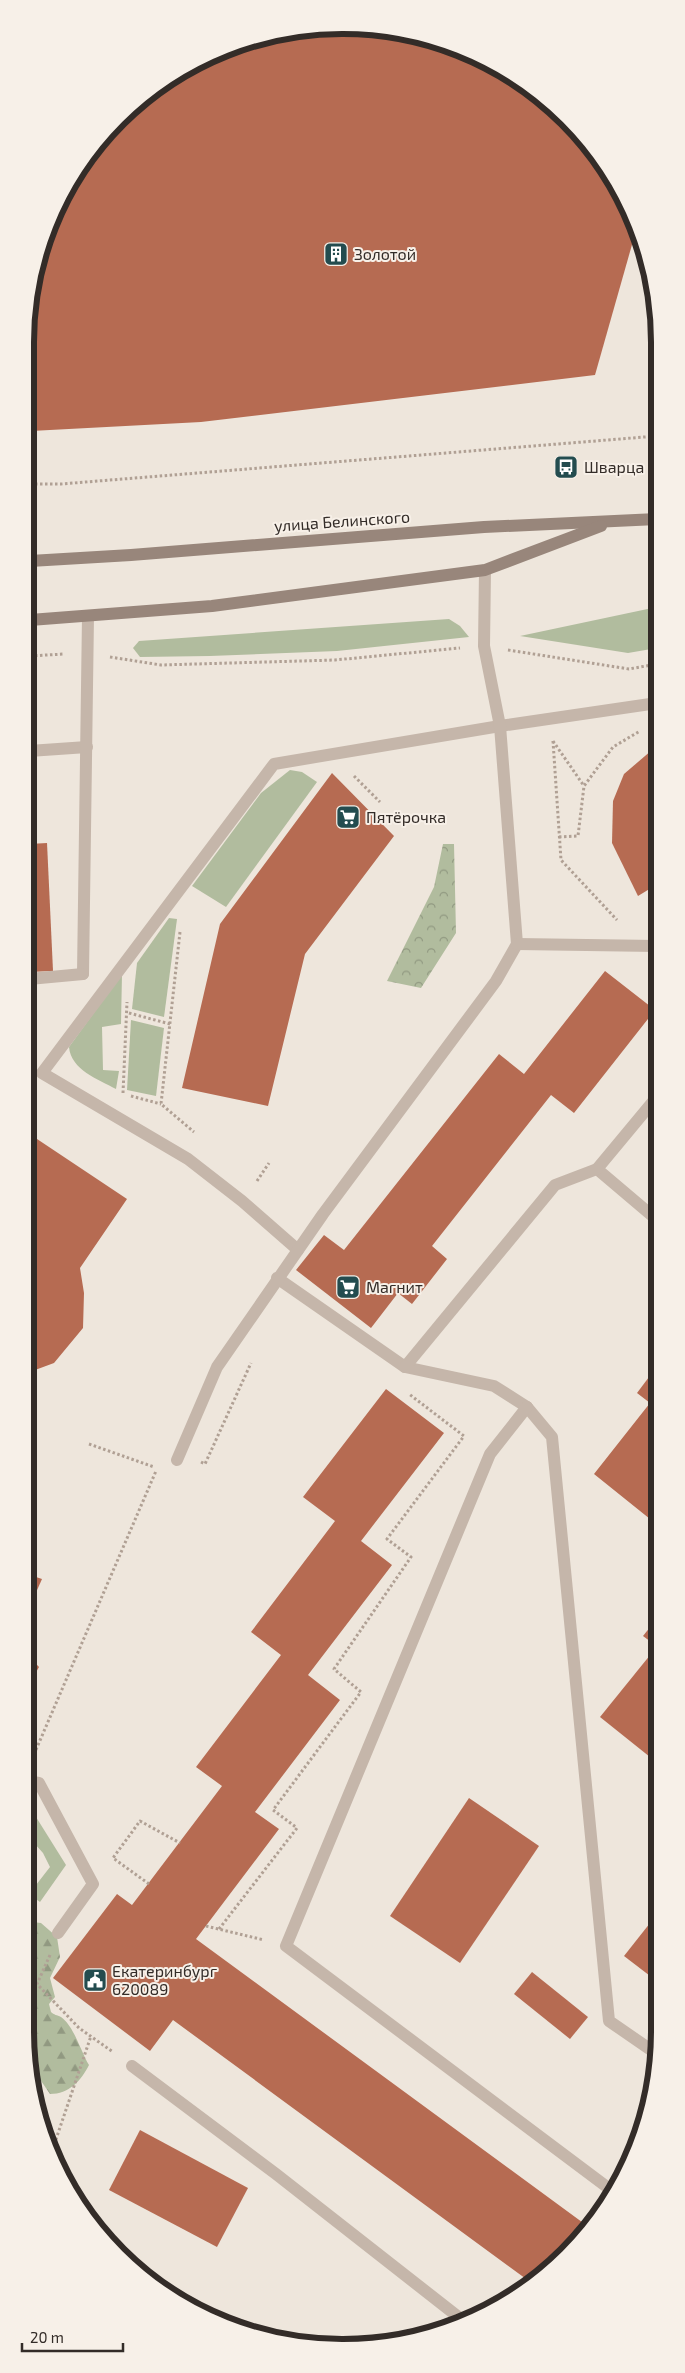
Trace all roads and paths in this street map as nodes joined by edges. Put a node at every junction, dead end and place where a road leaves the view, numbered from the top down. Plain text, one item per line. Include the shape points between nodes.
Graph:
1 (651, 436) edge
2 (34, 484) edge
3 (651, 519) edge
4 (610, 522) junction
5 (34, 561) edge
6 (485, 570) junction
7 (88, 616) junction
8 (34, 620) edge
9 (484, 646) junction
10 (87, 653) junction
11 (34, 656) edge
12 (651, 665) edge
13 (651, 704) edge
14 (500, 726) junction
15 (631, 728) dead end
16 (563, 739) dead end
17 (553, 741) junction
18 (87, 747) junction
19 (34, 751) edge
20 (333, 755) junction
21 (584, 786) junction
22 (380, 802) dead end
23 (559, 837) junction
24 (617, 920) dead end
25 (180, 931) dead end
26 (517, 944) junction
27 (651, 946) edge
28 (128, 959) junction
29 (34, 979) edge
30 (129, 1013) dead end
31 (170, 1024) junction
32 (161, 1104) junction
33 (651, 1104) edge
34 (197, 1135) dead end
35 (597, 1169) junction
36 (651, 1215) edge
37 (298, 1250) junction
38 (277, 1278) junction
39 (405, 1367) junction
40 (402, 1389) dead end
41 (527, 1407) junction
42 (177, 1460) dead end
43 (157, 1468) dead end
44 (34, 1754) edge
45 (34, 1782) edge
46 (180, 1843) dead end
47 (149, 1884) dead end
48 (206, 1926) dead end
49 (219, 1929) junction
50 (58, 1933) joint
51 (286, 1946) junction
52 (90, 2036) junction
53 (651, 2050) edge
54 (132, 2066) joint
55 (55, 2143) edge
56 (609, 2187) edge
57 (458, 2317) edge

1 - 2 path
3 - 4 main road, улица Белинского
4 - 5 main road, улица Белинского via 474,527
4 - 6 main road
6 - 7 main road via 212,606
6 - 9 street
7 - 8 main road
7 - 10 street
9 - 10 path via 335,660 161,665
9 - 12 path via 629,669
9 - 14 street
10 - 11 path
10 - 18 street
13 - 14 street
14 - 20 street
14 - 26 street
15 - 21 path via 642,728 613,747
16 - 17 path
17 - 21 path
17 - 23 path
18 - 19 street
18 - 29 street via 83,974
20 - 22 path
20 - 28 street via 274,764
21 - 23 path via 578,836
23 - 24 path via 561,860
25 - 31 path
26 - 27 street
26 - 37 street via 496,981
28 - 32 path via 123,1094
28 - 37 street via 42,1073 188,1160
30 - 31 path
31 - 32 path
32 - 34 path
33 - 35 street
35 - 36 street
35 - 39 street via 555,1185
37 - 38 street
38 - 39 street
38 - 42 street via 218,1367
39 - 41 street via 494,1386
40 - 49 path via 464,1436 387,1539 411,1557 334,1669 361,1692 273,1810 298,1828
41 - 51 street via 490,1454
41 - 53 street via 552,1437 609,2021
43 - 44 path
45 - 50 street via 39,1783 94,1884
46 - 47 path via 140,1820 113,1858
48 - 49 path
49 - 51 path
50 - 52 path via 38,1984
51 - 56 street
52 - 54 path
52 - 55 path
54 - 57 street

